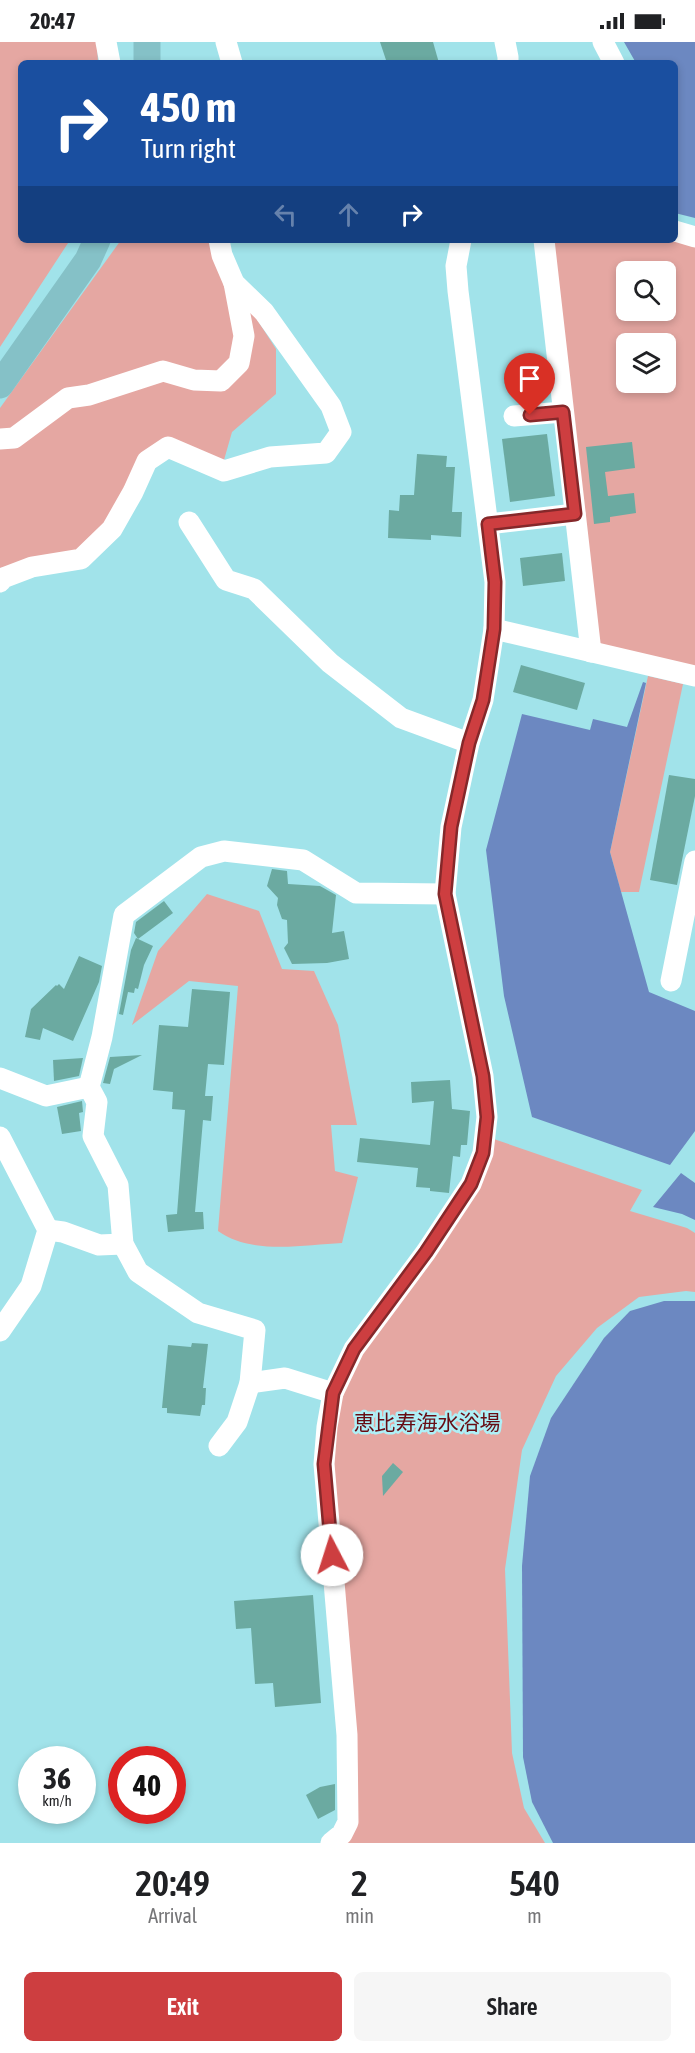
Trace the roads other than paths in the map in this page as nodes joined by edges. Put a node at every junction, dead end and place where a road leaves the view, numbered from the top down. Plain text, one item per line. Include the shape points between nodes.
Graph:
1 (106, 42) edge
2 (147, 42) edge
3 (226, 42) edge
4 (505, 42) edge
5 (603, 42) edge
6 (109, 60) edge
7 (147, 60) edge
8 (231, 60) edge
9 (508, 60) edge
10 (612, 60) edge
11 (678, 232) edge
12 (695, 237) edge
13 (96, 243) edge
14 (220, 243) edge
15 (460, 243) edge
16 (544, 243) edge
17 (234, 283) junction
18 (0, 385) edge
19 (563, 412) junction
20 (514, 416) dead end
21 (0, 439) edge
22 (575, 514) junction
23 (189, 522) dead end
24 (488, 524) junction
25 (0, 582) edge
26 (494, 629) junction
27 (591, 652) junction
28 (695, 676) edge
29 (469, 743) junction
30 (695, 861) edge
31 (445, 894) junction
32 (671, 981) dead end
33 (0, 1078) edge
34 (89, 1087) junction
35 (0, 1137) edge
36 (48, 1230) junction
37 (123, 1244) junction
38 (0, 1331) edge
39 (250, 1383) junction
40 (333, 1393) junction
41 (219, 1446) dead end
42 (331, 1843) edge

1 - 6 street
2 - 7 main road
3 - 8 street
4 - 9 street
5 - 10 street
11 - 12 street
13 - 18 main road via 88,260
14 - 17 street
15 - 24 street via 456,266 458,291
16 - 19 street
17 - 21 street via 244,336 239,363 220,381 194,380 163,371 68,398 14,438
17 - 25 street via 264,312 331,406 341,432 326,453 270,457 224,471 168,447 147,461 112,529 81,559 32,567
19 - 20 street
19 - 22 street
22 - 24 street
22 - 27 street
23 - 29 street via 226,580 254,589 330,663 400,718
24 - 26 street via 495,582
26 - 27 street
26 - 29 street via 483,700
27 - 28 street
29 - 31 street via 451,827
30 - 32 street
31 - 34 street via 356,893 303,860 224,851 201,857 124,915
31 - 40 street via 483,1076 487,1117 483,1153 471,1184 354,1349
33 - 34 street via 46,1096
34 - 37 street via 97,1102 93,1136 118,1185
35 - 36 street
36 - 37 street via 99,1245
36 - 38 street via 31,1286
37 - 39 street via 138,1272 198,1313 255,1330
39 - 40 street via 285,1378
39 - 41 street via 237,1422
40 - 42 street via 324,1464 347,1735 348,1822

